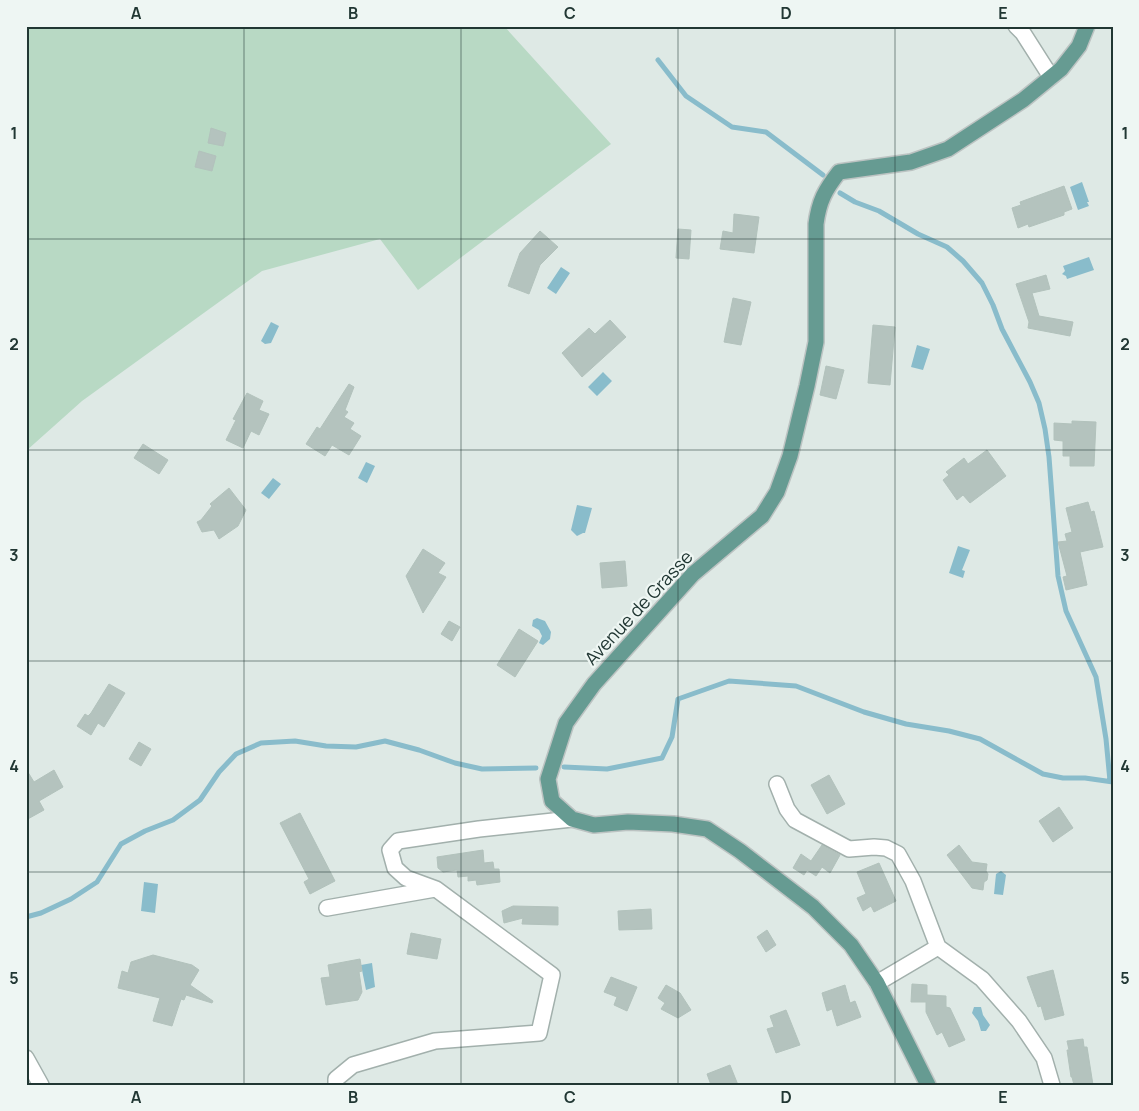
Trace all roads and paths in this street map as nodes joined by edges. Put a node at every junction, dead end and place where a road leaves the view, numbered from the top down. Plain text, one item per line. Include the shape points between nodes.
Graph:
1 (1016, 26) edge
2 (1087, 26) edge
3 (1051, 77) junction
4 (777, 784) dead end
5 (572, 820) junction
6 (436, 889) junction
7 (327, 908) dead end
8 (938, 947) junction
9 (877, 983) junction
10 (26, 1058) edge
11 (41, 1085) edge
12 (336, 1085) edge
13 (928, 1085) edge
14 (1052, 1085) edge

1 - 3 street
2 - 3 main road, Avenue de Grasse via 1079,46
3 - 5 main road, Avenue de Grasse via 1023,100 948,149 911,162 839,172 826,188 816,224 816,342 790,456 777,492 762,516 693,574 660,610 594,684 566,723 548,779 552,801
4 - 8 street via 795,820 849,849 886,848 898,854 913,881
5 - 6 street via 398,841 390,850 395,868 406,878
5 - 9 main road via 594,824 673,824 707,829 813,907 851,945
6 - 7 street
6 - 12 street via 552,975 539,1033 435,1041 353,1065 336,1079
8 - 9 street
8 - 14 street via 982,979 1020,1021 1044,1058
9 - 13 main road
10 - 11 street

